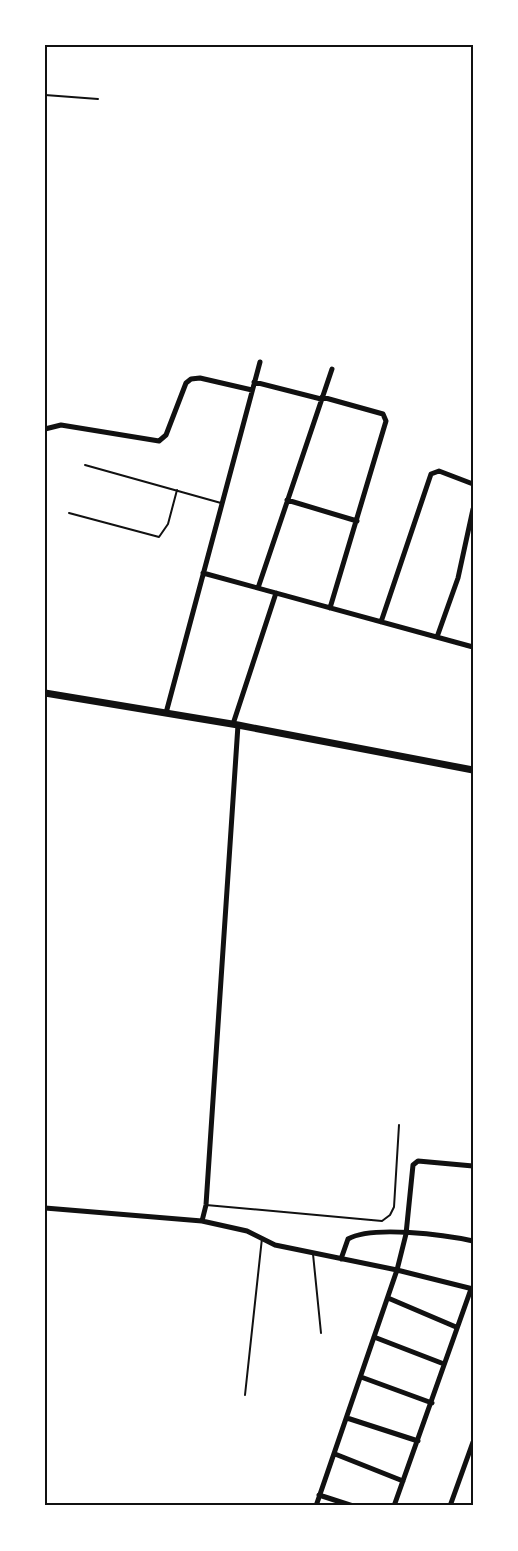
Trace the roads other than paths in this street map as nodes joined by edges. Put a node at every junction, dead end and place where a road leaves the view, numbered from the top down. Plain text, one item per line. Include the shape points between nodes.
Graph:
1 (45, 96) edge
2 (98, 99) dead end
3 (260, 362) dead end
4 (332, 369) dead end
5 (254, 382) junction
6 (252, 390) junction
7 (322, 398) junction
8 (45, 429) edge
9 (85, 465) dead end
10 (473, 484) edge
11 (177, 490) junction
12 (287, 500) junction
13 (222, 503) junction
14 (473, 509) edge
15 (69, 513) dead end
16 (357, 521) junction
17 (204, 573) junction
18 (258, 588) junction
19 (276, 593) junction
20 (330, 608) junction
21 (381, 622) junction
22 (438, 637) junction
23 (473, 647) edge
24 (45, 693) edge
25 (166, 713) junction
26 (236, 724) junction
27 (473, 770) edge
28 (399, 1125) dead end
29 (473, 1166) edge
30 (206, 1205) junction
31 (45, 1208) edge
32 (202, 1221) junction
33 (406, 1234) junction
34 (262, 1238) junction
35 (473, 1241) edge
36 (313, 1254) junction
37 (341, 1259) junction
38 (397, 1270) junction
39 (472, 1289) edge
40 (388, 1298) junction
41 (456, 1327) junction
42 (321, 1333) dead end
43 (374, 1337) junction
44 (444, 1364) junction
45 (361, 1377) junction
46 (245, 1395) dead end
47 (432, 1403) junction
48 (347, 1418) junction
49 (418, 1441) junction
50 (473, 1442) edge
51 (335, 1454) junction
52 (403, 1481) junction
53 (319, 1495) junction
54 (316, 1506) edge
55 (353, 1506) edge
56 (394, 1506) edge
57 (450, 1506) edge

1 - 2 lane
3 - 5 street
4 - 7 street
5 - 6 street
5 - 7 street
6 - 8 street via 191,379 166,435 159,441 61,426
6 - 13 street
7 - 12 street
7 - 16 street via 383,414 386,421
9 - 11 lane
10 - 21 street via 439,471 431,474
11 - 13 lane
11 - 15 lane via 168,524 159,537
12 - 16 street
12 - 18 street
13 - 17 street
14 - 22 street via 458,578
16 - 20 street
17 - 18 street
17 - 25 street
18 - 19 street
19 - 20 street
19 - 26 street
20 - 21 street
21 - 22 street
22 - 23 street
24 - 25 street
25 - 26 street
26 - 27 street
26 - 30 street
28 - 30 lane via 394,1207 382,1221
29 - 33 street via 414,1163
30 - 32 street
31 - 32 street
32 - 34 street
33 - 35 street
33 - 37 street via 356,1235 348,1239
33 - 38 street
34 - 36 street
34 - 46 lane
36 - 37 street
36 - 42 lane
37 - 38 street
38 - 39 street
38 - 40 street
39 - 41 street
40 - 41 street
40 - 43 street
41 - 44 street
43 - 44 street
43 - 45 street
44 - 47 street
45 - 47 street
45 - 48 street
47 - 49 street
48 - 49 street
48 - 51 street
49 - 52 street
50 - 57 street
51 - 52 street
51 - 53 street
52 - 56 street
53 - 54 street
53 - 55 street

